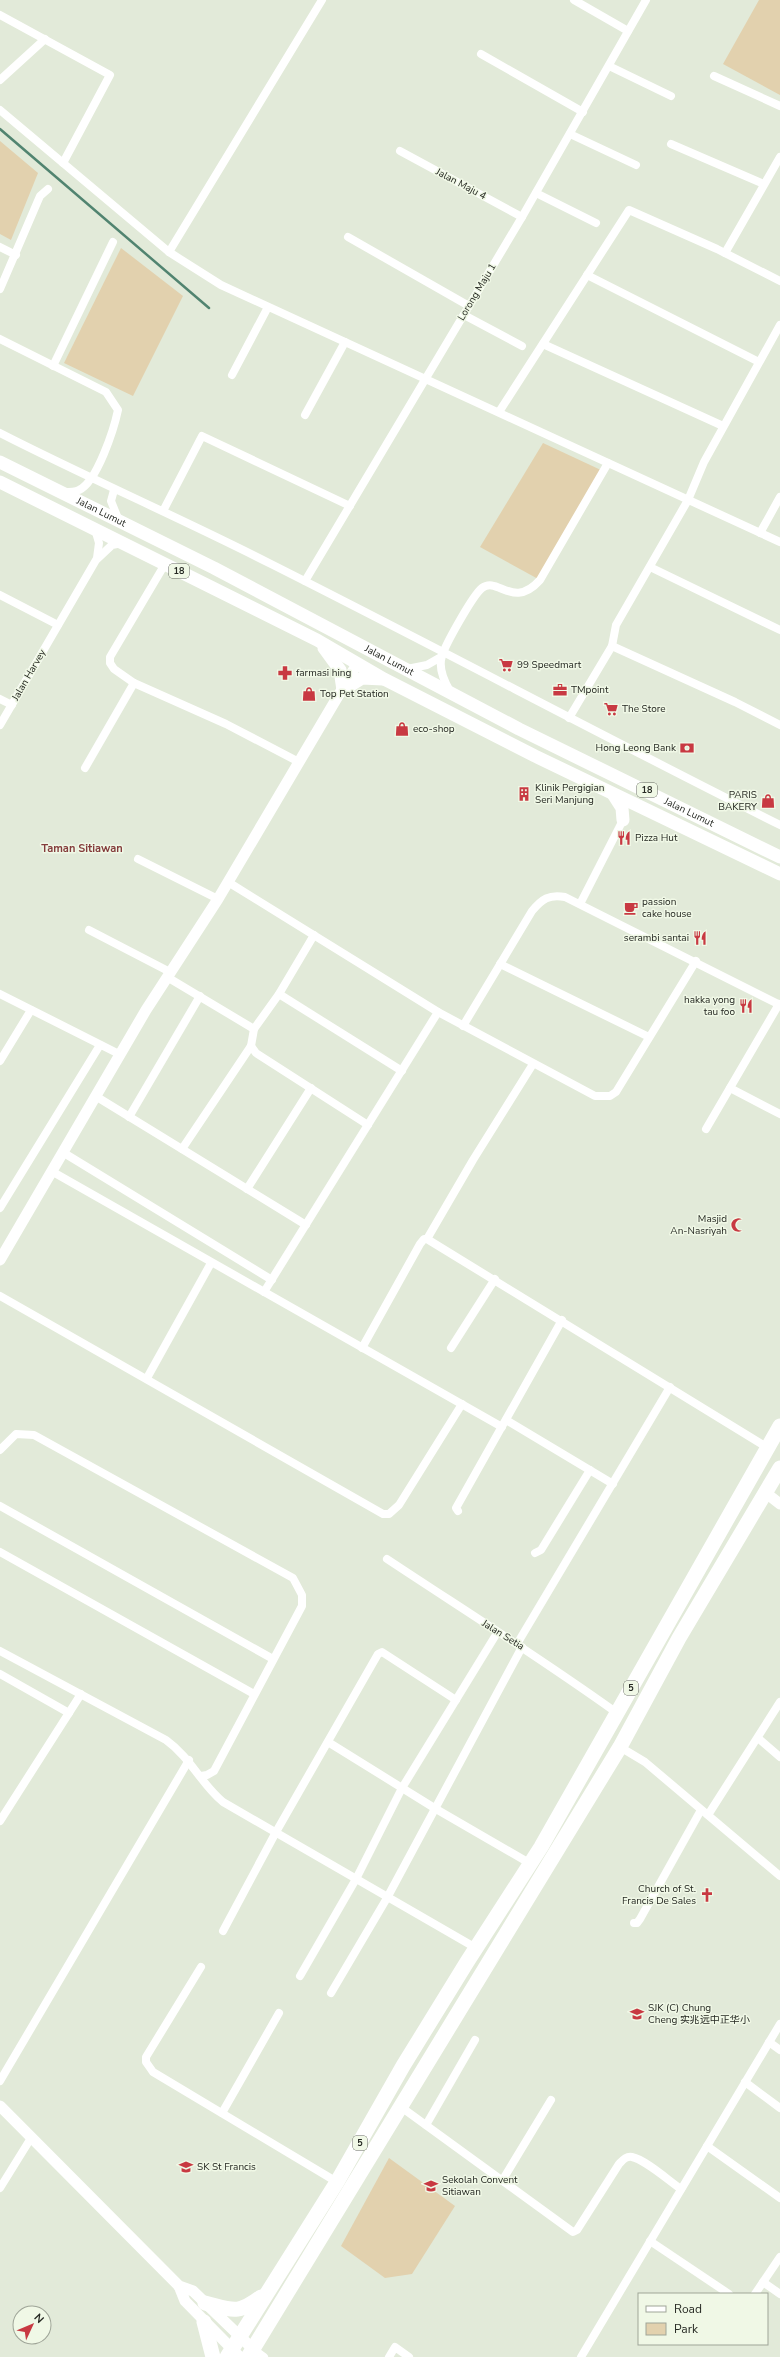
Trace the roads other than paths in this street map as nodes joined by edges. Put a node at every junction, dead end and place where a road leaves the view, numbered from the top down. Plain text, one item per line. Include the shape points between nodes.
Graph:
1 (322, 0) edge
2 (574, 0) edge
3 (646, 0) edge
4 (0, 14) edge
5 (628, 31) junction
6 (45, 39) junction
7 (481, 54) dead end
8 (609, 66) junction
9 (714, 76) dead end
10 (0, 80) edge
11 (671, 96) dead end
12 (780, 106) edge
13 (0, 110) edge
14 (583, 112) junction
15 (570, 134) junction
16 (671, 144) dead end
17 (400, 151) dead end
18 (780, 156) edge
19 (63, 163) junction
20 (636, 165) dead end
21 (764, 184) junction
22 (48, 189) dead end
23 (536, 194) junction
24 (522, 217) junction
25 (596, 223) dead end
26 (348, 237) dead end
27 (113, 242) dead end
28 (0, 247) edge
29 (168, 252) junction
30 (725, 253) junction
31 (16, 255) junction
32 (587, 274) junction
33 (780, 281) edge
34 (0, 289) edge
35 (469, 306) junction
36 (268, 307) junction
37 (464, 315) junction
38 (780, 325) edge
39 (0, 339) edge
40 (345, 342) junction
41 (543, 344) junction
42 (522, 346) dead end
43 (759, 362) junction
44 (53, 366) junction
45 (232, 375) dead end
46 (426, 379) junction
47 (499, 412) junction
48 (305, 415) dead end
49 (724, 426) junction
50 (0, 433) edge
51 (0, 462) edge
52 (608, 463) junction
53 (91, 479) junction
54 (0, 482) edge
55 (114, 490) junction
56 (62, 492) junction
57 (780, 497) edge
58 (688, 500) junction
59 (350, 506) junction
60 (163, 511) junction
61 (119, 521) junction
62 (94, 527) junction
63 (760, 532) junction
64 (780, 542) edge
65 (125, 543) junction
66 (96, 560) junction
67 (165, 564) junction
68 (650, 567) junction
69 (305, 581) junction
70 (0, 595) edge
71 (58, 625) junction
72 (780, 630) edge
73 (339, 633) junction
74 (317, 640) junction
75 (612, 646) junction
76 (442, 655) junction
77 (392, 662) junction
78 (357, 664) junction
79 (405, 669) junction
80 (384, 679) junction
81 (134, 683) junction
82 (343, 690) junction
83 (452, 694) junction
84 (0, 699) edge
85 (12, 705) junction
86 (493, 716) junction
87 (569, 718) junction
88 (0, 725) edge
89 (780, 725) edge
90 (546, 741) junction
91 (512, 744) junction
92 (299, 762) junction
93 (85, 768) dead end
94 (562, 769) junction
95 (613, 794) junction
96 (647, 810) junction
97 (623, 820) junction
98 (780, 825) edge
99 (778, 855) edge
100 (138, 859) dead end
101 (780, 874) edge
102 (228, 882) junction
103 (218, 899) junction
104 (580, 904) junction
105 (89, 930) dead end
106 (314, 935) junction
107 (696, 961) junction
108 (500, 964) junction
109 (169, 974) junction
110 (0, 994) edge
111 (279, 994) junction
112 (200, 996) junction
113 (780, 1004) edge
114 (31, 1010) junction
115 (438, 1012) junction
116 (463, 1026) junction
117 (254, 1029) junction
118 (649, 1038) junction
119 (100, 1045) junction
120 (251, 1046) junction
121 (121, 1055) junction
122 (0, 1061) edge
123 (533, 1064) junction
124 (402, 1071) junction
125 (311, 1088) junction
126 (730, 1088) junction
127 (97, 1098) junction
128 (780, 1114) edge
129 (129, 1117) junction
130 (368, 1125) junction
131 (706, 1129) dead end
132 (182, 1149) junction
133 (64, 1153) junction
134 (53, 1172) junction
135 (247, 1189) junction
136 (0, 1208) edge
137 (306, 1225) junction
138 (427, 1239) junction
139 (0, 1260) edge
140 (211, 1262) junction
141 (495, 1279) junction
142 (272, 1280) junction
143 (264, 1292) junction
144 (0, 1296) edge
145 (562, 1320) junction
146 (362, 1348) junction
147 (451, 1348) dead end
148 (147, 1378) junction
149 (670, 1387) junction
150 (462, 1404) junction
151 (504, 1423) junction
152 (780, 1426) edge
153 (774, 1446) edge
154 (0, 1450) edge
155 (780, 1468) edge
156 (590, 1470) junction
157 (613, 1484) junction
158 (766, 1493) junction
159 (780, 1504) edge
160 (0, 1506) edge
161 (458, 1511) dead end
162 (0, 1552) edge
163 (535, 1553) dead end
164 (387, 1558) dead end
165 (699, 1567) junction
166 (497, 1632) junction
167 (679, 1638) junction
168 (520, 1646) junction
169 (0, 1652) edge
170 (274, 1659) junction
171 (2, 1676) edge
172 (0, 1685) edge
173 (81, 1694) junction
174 (254, 1694) junction
175 (456, 1700) junction
176 (780, 1702) edge
177 (69, 1713) junction
178 (617, 1713) junction
179 (758, 1738) junction
180 (328, 1742) junction
181 (620, 1746) junction
182 (780, 1757) edge
183 (189, 1760) junction
184 (201, 1776) junction
185 (402, 1788) junction
186 (436, 1809) junction
187 (701, 1810) junction
188 (708, 1816) junction
189 (0, 1821) edge
190 (276, 1832) junction
191 (541, 1847) junction
192 (531, 1864) junction
193 (545, 1868) junction
194 (780, 1876) edge
195 (356, 1879) junction
196 (387, 1898) junction
197 (634, 1923) dead end
198 (223, 1931) dead end
199 (476, 1948) junction
200 (201, 1967) dead end
201 (300, 1976) dead end
202 (475, 1987) junction
203 (331, 1993) dead end
204 (279, 2013) dead end
205 (780, 2024) edge
206 (475, 2040) dead end
207 (769, 2042) junction
208 (780, 2050) edge
209 (403, 2066) junction
210 (0, 2080) edge
211 (745, 2082) junction
212 (551, 2100) dead end
213 (0, 2106) edge
214 (401, 2107) junction
215 (780, 2108) edge
216 (222, 2113) junction
217 (426, 2125) junction
218 (31, 2138) junction
219 (707, 2146) junction
220 (346, 2167) junction
221 (502, 2181) junction
222 (337, 2182) junction
223 (0, 2188) edge
224 (681, 2189) junction
225 (780, 2198) edge
226 (650, 2241) junction
227 (780, 2257) edge
228 (763, 2282) junction
229 (179, 2286) junction
230 (728, 2293) edge
231 (756, 2293) edge
232 (266, 2294) junction
233 (780, 2294) edge
234 (205, 2303) junction
235 (204, 2322) junction
236 (239, 2337) junction
237 (255, 2354) edge
238 (233, 2355) edge
239 (212, 2357) edge
240 (389, 2357) edge
241 (409, 2357) edge
242 (581, 2357) edge

1 - 29 street
2 - 5 street
3 - 5 street, Lorong Maju 1
4 - 6 street
5 - 8 street, Lorong Maju 1
6 - 10 street
6 - 19 street via 110,75
7 - 14 street
8 - 11 street
8 - 14 street, Lorong Maju 1
9 - 12 street
13 - 19 street
14 - 15 street, Lorong Maju 1
15 - 20 street
15 - 23 street, Lorong Maju 1
16 - 21 street
17 - 24 street, Jalan Maju 4
18 - 21 street
19 - 29 street
21 - 30 street
22 - 31 street via 40,196
23 - 24 street, Lorong Maju 1
23 - 25 street
24 - 35 street, Lorong Maju 1
26 - 35 street
27 - 44 street
28 - 31 street
29 - 36 street via 221,285
30 - 32 street via 629,210
30 - 33 street
31 - 34 street
32 - 41 street
32 - 43 street
35 - 37 street, Lorong Maju 1
36 - 40 street
36 - 45 street
37 - 42 street
37 - 46 street, Lorong Maju 1
38 - 43 street
39 - 44 street
40 - 46 street
40 - 48 street
41 - 47 street
41 - 49 street
43 - 49 street
44 - 53 street via 106,392 118,410 109,442
46 - 47 street
46 - 59 street, Lorong Maju 1
47 - 52 street
49 - 58 street via 704,462
50 - 53 street
51 - 56 main road, Jalan Lumut / 18
52 - 58 street
52 - 76 street via 531,590 517,593 491,586 483,587 464,614
53 - 55 street
53 - 56 street via 78,491
54 - 62 main road, Jalan Lumut / 18
55 - 60 street
55 - 61 street via 111,501
56 - 61 main road, Jalan Lumut / 18
57 - 63 street
58 - 63 street
58 - 68 street
59 - 60 street via 202,436
59 - 69 street, Lorong Maju 1
60 - 69 street
61 - 73 main road, Jalan Lumut / 18
62 - 65 main road, Jalan Lumut / 18
62 - 66 street via 99,543
63 - 64 street
65 - 66 street via 112,545
65 - 67 main road, Jalan Lumut / 18
66 - 71 street, Jalan Harvey
67 - 74 main road, Jalan Lumut / 18
67 - 81 street via 110,657 110,664 114,669
68 - 72 street
68 - 75 street via 616,625
69 - 76 street
70 - 71 street
71 - 85 street, Jalan Harvey
73 - 77 main road, Jalan Lumut / 18
73 - 78 main road via 353,648
74 - 78 main road, Jalan Lumut / 18
74 - 82 main road via 336,662
75 - 87 street
75 - 89 street
76 - 79 street via 427,665
76 - 83 street via 442,675
76 - 87 street
77 - 78 main road via 368,659
77 - 79 main road, Jalan Lumut / 18
78 - 80 main road, Jalan Lumut / 18
78 - 82 street
79 - 83 main road, Jalan Lumut / 18
80 - 82 main road via 362,678
80 - 91 main road, Jalan Lumut / 18
81 - 92 street via 226,724
81 - 93 street
82 - 92 street
83 - 86 main road, Jalan Lumut / 18
84 - 85 street
85 - 88 street, Jalan Harvey
86 - 90 main road, Jalan Lumut / 18
86 - 91 main road via 504,721 511,729 514,740
87 - 98 street
90 - 94 main road via 544,750 547,756
90 - 99 main road, Jalan Lumut / 18
91 - 94 main road, Jalan Lumut / 18
92 - 102 street
94 - 95 main road, Jalan Lumut / 18
95 - 96 main road, Jalan Lumut / 18
95 - 97 main road via 622,808
96 - 97 main road via 634,811
96 - 101 main road, Jalan Lumut / 18
97 - 104 street
100 - 103 street
102 - 103 street
102 - 106 street
103 - 109 street
104 - 107 street
104 - 108 street via 557,895 544,898 532,911
105 - 109 street
106 - 111 street
106 - 115 street
107 - 113 street
107 - 118 street
108 - 116 street
108 - 118 street
109 - 112 street
109 - 121 street
110 - 114 street
111 - 117 street
111 - 124 street
112 - 117 street
112 - 129 street
113 - 126 street
114 - 119 street
114 - 122 street
115 - 116 street
115 - 124 street
116 - 123 street
117 - 120 street
118 - 123 street via 616,1092 610,1096 599,1097 587,1093
119 - 121 street
119 - 136 street
120 - 125 street via 256,1053
120 - 132 street
121 - 127 street
123 - 138 street
124 - 130 street
125 - 130 street
125 - 135 street
126 - 128 street
126 - 131 street
127 - 129 street
127 - 133 street
129 - 132 street
130 - 137 street
132 - 135 street
133 - 134 street
133 - 142 street
134 - 139 street
134 - 140 street
135 - 137 street
137 - 142 street
138 - 141 street
138 - 146 street via 420,1244
140 - 143 street
140 - 148 street
141 - 145 street
141 - 147 street
142 - 143 street
143 - 146 street
144 - 148 street
145 - 149 street
145 - 151 street
146 - 150 street
148 - 150 street via 383,1514 390,1514 399,1506
149 - 153 street
149 - 157 street
150 - 151 street
151 - 156 street
151 - 161 street via 456,1508
152 - 153 highway, 5
153 - 165 highway, 5
154 - 170 street via 16,1434 34,1435 293,1578 302,1595 302,1606
155 - 158 highway, 5
156 - 157 street
156 - 163 street via 542,1550
157 - 168 street
158 - 159 street
158 - 165 highway via 760,1491 753,1496 720,1549
158 - 167 highway, 5
160 - 170 street
162 - 174 street
164 - 166 street, Jalan Setia
165 - 178 highway, 5
166 - 168 street, Jalan Setia
166 - 175 street
167 - 178 highway via 660,1657 631,1710 628,1713
167 - 181 highway, 5
168 - 178 street, Jalan Setia
168 - 186 street
169 - 173 street
170 - 174 street
171 - 172 street
171 - 177 street
173 - 177 street
173 - 183 street via 166,1740
174 - 184 street via 214,1770
175 - 180 street via 380,1652
175 - 185 street
176 - 179 street
177 - 189 street
178 - 191 highway, 5
179 - 182 street
179 - 188 street
180 - 185 street
180 - 190 street
181 - 187 street via 645,1762
181 - 191 highway via 613,1745 605,1750 575,1800
181 - 193 highway, 5
183 - 184 street
183 - 210 street
184 - 190 street via 213,1794 223,1802
185 - 186 street
185 - 195 street
186 - 192 street
186 - 196 street
187 - 188 street
187 - 197 street via 640,1919
188 - 194 street
190 - 195 street
190 - 198 street
191 - 192 highway, 5
192 - 199 highway, 5
193 - 199 highway via 528,1881 491,1944 482,1949
193 - 202 highway, 5
195 - 196 street
195 - 201 street
196 - 199 street
196 - 203 street
199 - 209 highway, 5
200 - 216 street via 146,2057 146,2062 153,2072
202 - 209 highway via 463,1985 458,1990 425,2045
202 - 214 highway, 5
204 - 216 street
205 - 207 street
206 - 217 street
207 - 208 street
207 - 211 street
209 - 220 highway, 5
211 - 215 street
211 - 219 street
212 - 221 street
213 - 218 street
214 - 217 street
214 - 220 highway via 394,2108 388,2114
214 - 237 highway, 5
216 - 222 street
217 - 221 street
218 - 223 street
218 - 229 street
219 - 224 street
219 - 225 street
220 - 222 highway, 5
221 - 224 street via 573,2232 577,2230 625,2158 632,2157
222 - 232 highway, 5
224 - 226 street
226 - 230 street
226 - 242 street
227 - 228 street
228 - 231 street
228 - 233 street
229 - 234 street via 193,2291
229 - 235 street via 185,2301
232 - 234 highway via 246,2308 237,2310
232 - 236 highway, 5
234 - 236 street
235 - 238 street
235 - 239 highway
236 - 237 street
236 - 238 highway, 5
240 - 241 street via 395,2347

